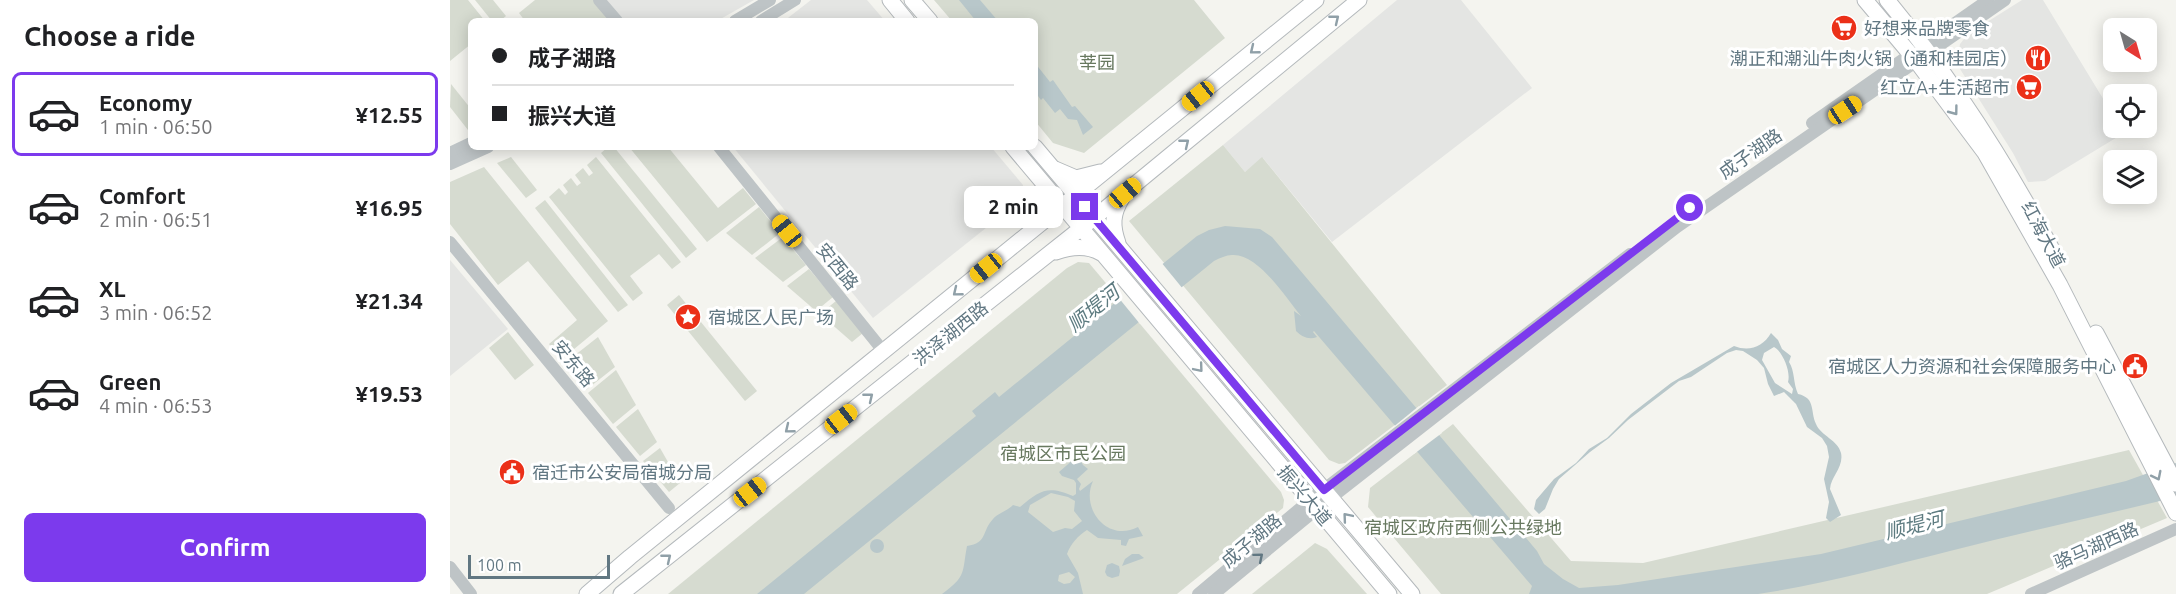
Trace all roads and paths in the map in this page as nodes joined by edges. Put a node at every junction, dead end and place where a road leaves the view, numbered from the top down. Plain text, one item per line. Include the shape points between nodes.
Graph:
1 (599, 0) edge
2 (770, 0) edge
3 (795, 0) edge
4 (1316, 0) edge
5 (1359, 0) edge
6 (1865, 0) edge
7 (1887, 0) edge
8 (1988, 0) edge
9 (2005, 0) edge
10 (905, 5) edge
11 (614, 18) edge
12 (740, 18) edge
13 (767, 18) edge
14 (925, 18) edge
15 (1920, 53) junction
16 (1148, 137) junction
17 (468, 144) edge
18 (481, 150) edge
19 (721, 150) edge
20 (1032, 150) edge
21 (1037, 150) edge
22 (1017, 152) edge
23 (450, 153) edge
24 (1167, 158) junction
25 (450, 164) edge
26 (1052, 167) junction
27 (1106, 170) junction
28 (1039, 178) junction
29 (1125, 193) junction
30 (1075, 195) junction
31 (1062, 206) junction
32 (1094, 218) junction
33 (1035, 228) junction
34 (1081, 228) junction
35 (450, 242) edge
36 (1101, 253) junction
37 (1003, 254) junction
38 (1125, 254) junction
39 (1047, 255) junction
40 (1116, 270) junction
41 (1025, 273) junction
42 (884, 352) junction
43 (2147, 443) junction
44 (2176, 484) edge
45 (1327, 494) junction
46 (1314, 505) junction
47 (669, 508) dead end
48 (2175, 511) edge
49 (2176, 529) edge
50 (450, 567) edge
51 (471, 594) edge
52 (587, 594) edge
53 (621, 594) edge
54 (1198, 594) edge
55 (1214, 594) edge
56 (1389, 594) edge
57 (1412, 594) edge
58 (2031, 594) edge

1 - 11 street
2 - 12 street
3 - 13 street
4 -> 16 main road, 洪泽湖西路
24 -> 5 main road, 洪泽湖西路
6 - 15 main road, 红海大道
7 - 15 main road, 红海大道
8 - 15 street, 成子湖路
9 - 15 street, 成子湖路
10 - 14 main road
15 - 43 main road, 红海大道 via 1985,153
15 - 45 street, 成子湖路 via 1672,221
16 - 24 main road via 1140,157 1148,164
16 - 27 main road, 洪泽湖西路
17 - 23 street
18 - 25 street
19 - 42 street, 安西路
20 - 22 main road via 1030,154
21 - 26 main road, 振兴大道
22 - 28 main road, 振兴大道
24 - 29 main road, 洪泽湖西路
26 - 27 main road via 1076,177
26 - 30 main road, 振兴大道
27 - 30 main road, 洪泽湖西路
28 - 31 main road, 振兴大道
28 - 33 main road via 1044,203
29 - 32 main road, 洪泽湖西路
29 - 38 main road via 1113,222
30 - 31 main road, 洪泽湖西路
30 - 32 main road, 振兴大道
31 - 33 main road, 洪泽湖西路
31 - 34 main road, 振兴大道
32 - 34 main road, 洪泽湖西路
32 - 38 main road, 振兴大道
33 - 37 main road, 洪泽湖西路
34 - 36 main road, 振兴大道
34 - 39 main road, 洪泽湖西路
35 - 47 street, 安东路
36 - 39 main road via 1074,248
36 - 40 main road, 振兴大道
37 - 41 main road via 1021,256
37 -> 42 main road, 洪泽湖西路
38 - 40 main road
38 - 45 main road, 振兴大道
39 - 41 main road, 洪泽湖西路
40 -> 46 main road, 振兴大道
53 -> 41 main road, 洪泽湖西路
42 -> 52 main road, 洪泽湖西路
43 - 44 main road, 红海大道
43 -> 48 main road
45 - 46 street, 成子湖路
57 -> 45 main road, 振兴大道
46 - 54 street, 成子湖路
55 -> 46 street, 成子湖路
46 - 56 main road, 振兴大道
49 - 58 street, 骆马湖西路
50 - 51 street

